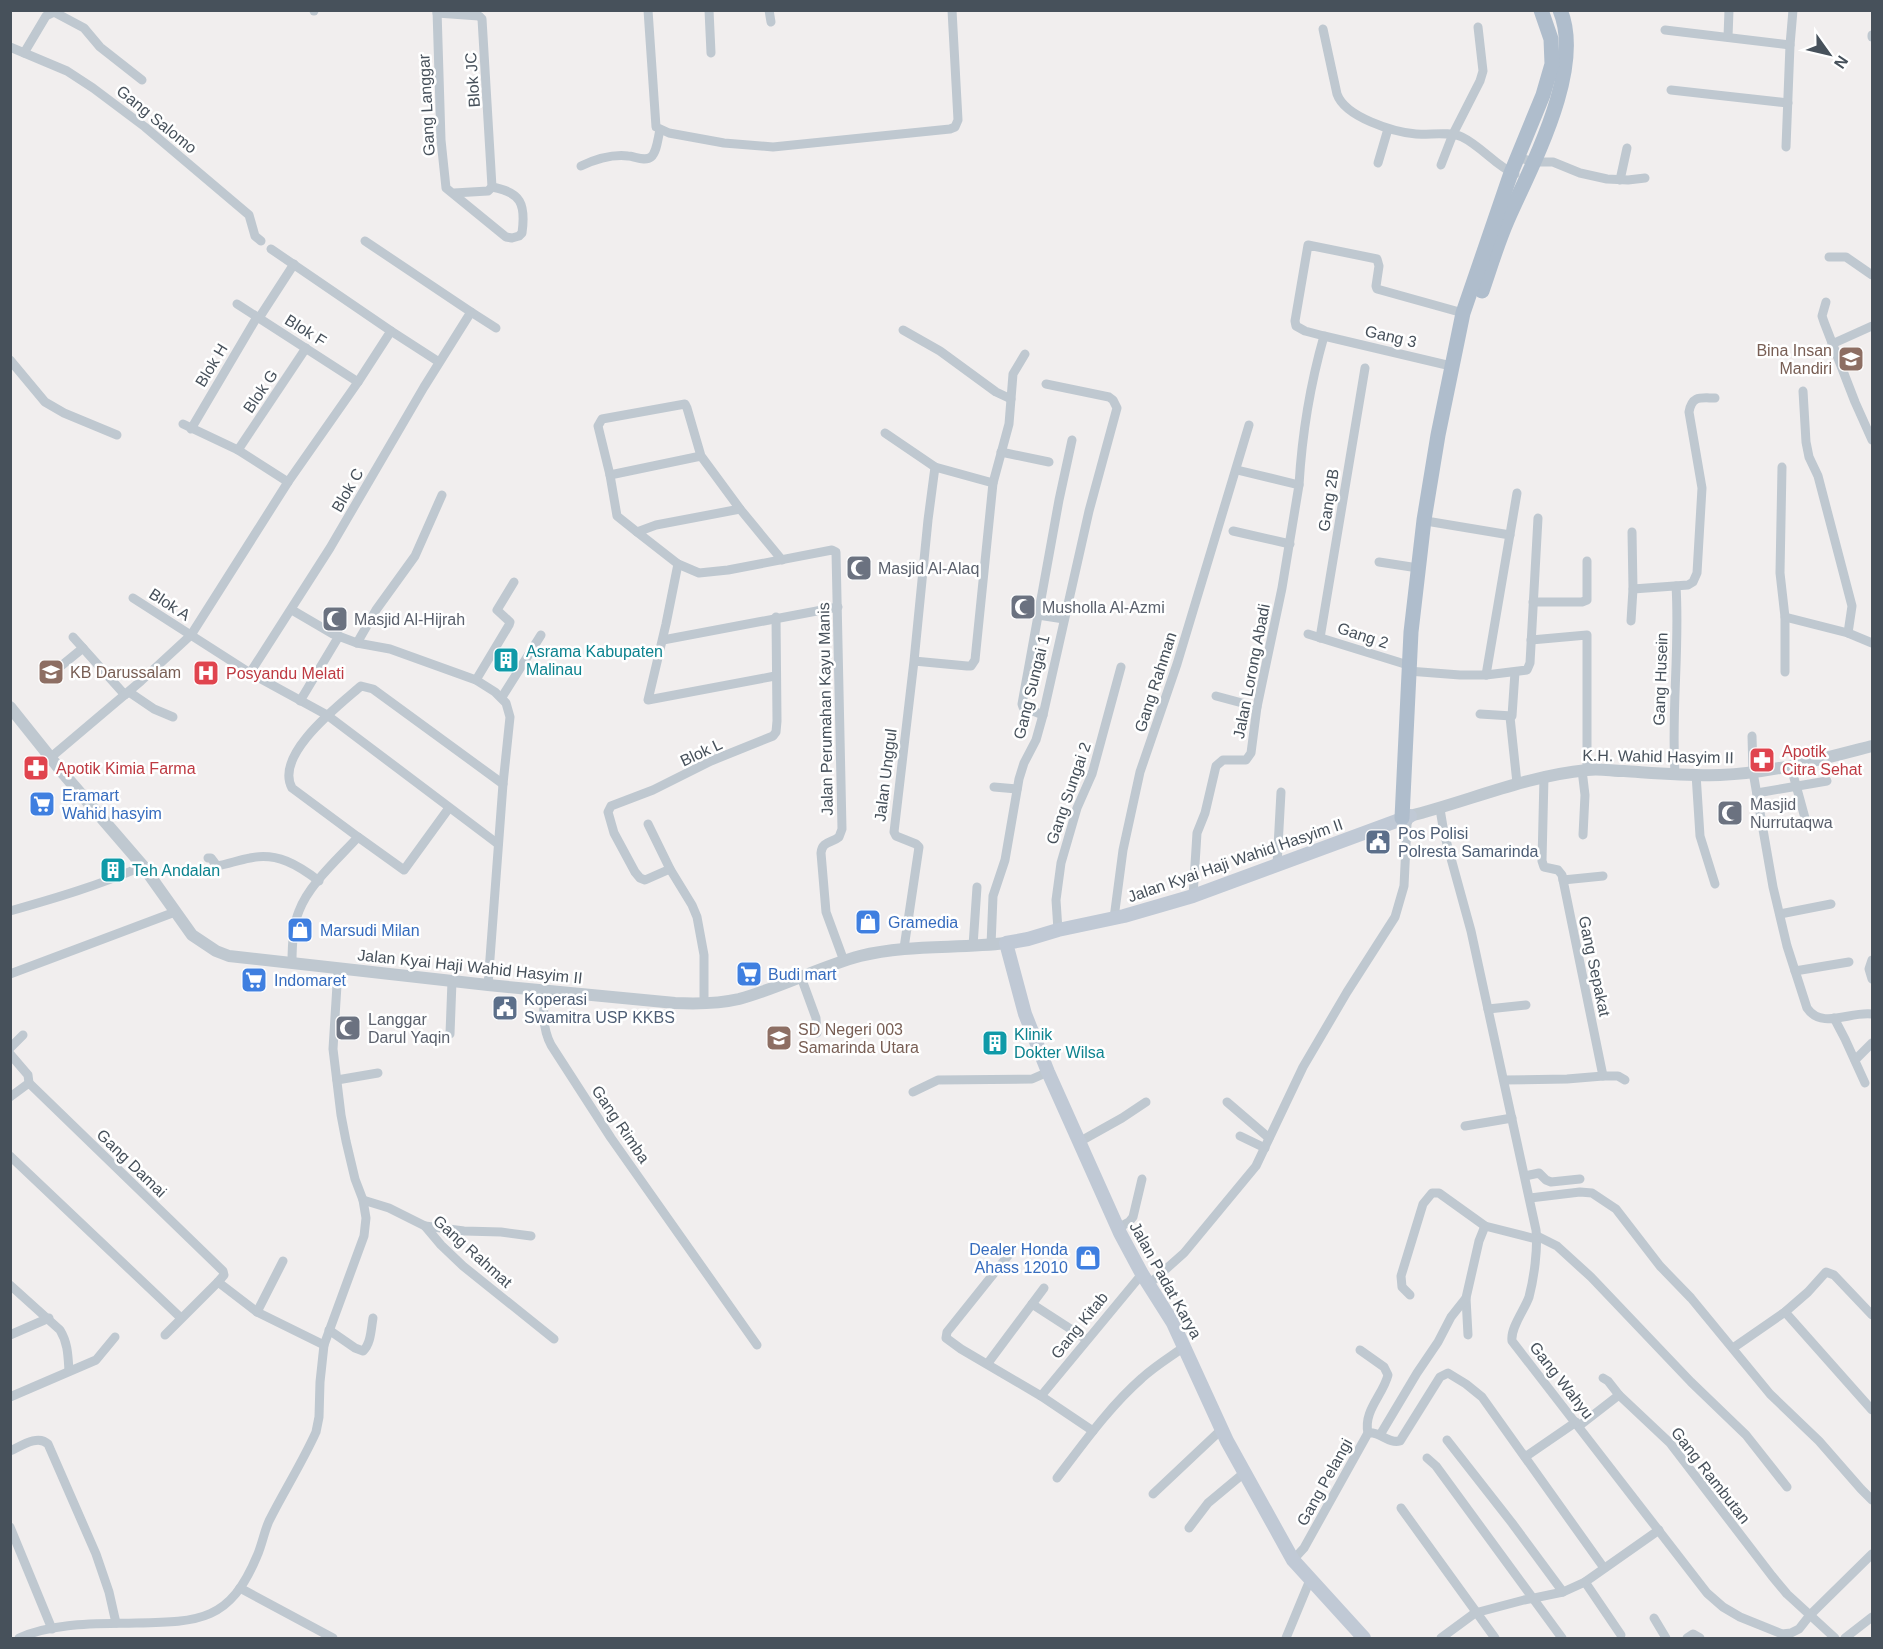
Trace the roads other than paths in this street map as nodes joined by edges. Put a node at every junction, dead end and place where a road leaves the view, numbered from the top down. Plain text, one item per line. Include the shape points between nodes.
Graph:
1 (648, 10) edge
2 (709, 10) edge
3 (769, 10) edge
4 (952, 10) edge
5 (1541, 10) edge
6 (1560, 10) edge
7 (1729, 10) edge
8 (1793, 10) edge
9 (437, 12) edge
10 (771, 22) dead end
11 (1478, 27) dead end
12 (1323, 29) dead end
13 (1665, 30) dead end
14 (1728, 37) junction
15 (1790, 45) junction
16 (10, 47) edge
17 (24, 53) junction
18 (711, 53) dead end
19 (142, 80) dead end
20 (1671, 90) dead end
21 (1788, 103) junction
22 (1388, 129) junction
23 (660, 130) junction
24 (1453, 134) junction
25 (1786, 147) dead end
26 (1627, 148) dead end
27 (1525, 160) junction
28 (1378, 163) dead end
29 (1441, 165) dead end
30 (581, 166) dead end
31 (1518, 175) junction
32 (1645, 178) dead end
33 (1620, 180) junction
34 (492, 187) junction
35 (454, 193) junction
36 (261, 241) dead end
37 (365, 241) dead end
38 (271, 249) dead end
39 (1829, 257) dead end
40 (294, 264) junction
41 (1872, 274) edge
42 (1826, 302) dead end
43 (237, 304) dead end
44 (1463, 313) junction
45 (469, 316) junction
46 (258, 317) junction
47 (1872, 326) edge
48 (496, 328) dead end
49 (903, 330) dead end
50 (392, 331) junction
51 (1324, 336) junction
52 (1832, 344) junction
53 (306, 348) junction
54 (1025, 354) dead end
55 (10, 360) edge
56 (439, 362) junction
57 (1451, 366) junction
58 (1365, 368) dead end
59 (358, 382) junction
60 (1046, 384) dead end
61 (1803, 391) dead end
62 (1715, 398) dead end
63 (1011, 399) junction
64 (1249, 425) dead end
65 (885, 433) dead end
66 (117, 435) dead end
67 (1072, 440) dead end
68 (1872, 440) edge
69 (238, 450) junction
70 (1001, 452) junction
71 (701, 456) junction
72 (1049, 462) dead end
73 (934, 467) junction
74 (1782, 467) dead end
75 (1237, 470) junction
76 (610, 475) junction
77 (288, 482) junction
78 (993, 483) junction
79 (1299, 485) junction
80 (1517, 494) dead end
81 (442, 495) dead end
82 (740, 509) junction
83 (1538, 518) dead end
84 (1432, 522) junction
85 (1233, 531) dead end
86 (637, 532) junction
87 (1632, 532) dead end
88 (1510, 535) junction
89 (1290, 544) junction
90 (782, 560) junction
91 (1587, 561) dead end
92 (1379, 562) dead end
93 (678, 564) junction
94 (1418, 568) junction
95 (514, 582) dead end
96 (1676, 586) junction
97 (1633, 589) junction
98 (133, 598) dead end
99 (1533, 602) junction
100 (838, 607) junction
101 (292, 610) junction
102 (1038, 615) junction
103 (776, 617) junction
104 (1785, 617) junction
105 (1064, 619) junction
106 (1631, 621) dead end
107 (1848, 633) junction
108 (1308, 634) dead end
109 (191, 635) junction
110 (541, 635) dead end
111 (339, 636) junction
112 (73, 637) dead end
113 (1320, 638) junction
114 (663, 640) junction
115 (1531, 640) junction
116 (357, 643) junction
117 (1872, 643) edge
118 (83, 648) junction
119 (914, 661) junction
120 (61, 666) dead end
121 (1121, 668) dead end
122 (1411, 669) junction
123 (1519, 671) junction
124 (1785, 672) dead end
125 (250, 673) junction
126 (1486, 675) junction
127 (775, 676) junction
128 (476, 680) junction
129 (127, 693) junction
130 (1216, 696) dead end
131 (502, 697) junction
132 (300, 701) junction
133 (11, 707) edge
134 (1257, 707) junction
135 (1480, 714) dead end
136 (327, 715) junction
137 (1043, 715) junction
138 (173, 717) dead end
139 (1510, 717) junction
140 (1752, 736) dead end
141 (1872, 746) edge
142 (51, 758) junction
143 (1791, 766) junction
144 (1584, 770) junction
145 (1753, 772) junction
146 (1675, 773) junction
147 (1696, 774) junction
148 (1544, 777) junction
149 (1827, 781) dead end
150 (1517, 783) junction
151 (503, 784) junction
152 (1797, 786) junction
153 (994, 787) dead end
154 (1017, 789) junction
155 (1281, 792) dead end
156 (1757, 793) junction
157 (449, 808) junction
158 (1440, 808) junction
159 (1805, 818) dead end
160 (1406, 820) junction
161 (648, 824) dead end
162 (1583, 835) dead end
163 (358, 837) junction
164 (498, 844) junction
165 (207, 858) dead end
166 (1277, 865) junction
167 (143, 866) junction
168 (670, 869) junction
169 (1603, 876) dead end
170 (1563, 880) junction
171 (319, 881) junction
172 (1714, 884) dead end
173 (977, 887) dead end
174 (1193, 896) junction
175 (1831, 904) dead end
176 (10, 911) edge
177 (175, 912) junction
178 (1780, 914) junction
179 (1114, 918) junction
180 (1058, 930) junction
181 (1006, 943) junction
182 (991, 945) junction
183 (973, 946) junction
184 (903, 948) junction
185 (1872, 960) edge
186 (844, 961) junction
187 (1849, 962) dead end
188 (292, 963) junction
189 (338, 969) junction
190 (1795, 971) junction
191 (10, 974) edge
192 (801, 977) junction
193 (1872, 979) edge
194 (452, 981) junction
195 (488, 985) junction
196 (545, 990) junction
197 (704, 1004) junction
198 (1527, 1005) dead end
199 (1488, 1009) junction
200 (1872, 1014) edge
201 (1834, 1018) junction
202 (817, 1033) dead end
203 (450, 1034) dead end
204 (23, 1035) dead end
205 (1872, 1043) edge
206 (10, 1048) edge
207 (10, 1054) edge
208 (1855, 1059) junction
209 (1048, 1072) junction
210 (378, 1073) dead end
211 (1602, 1076) junction
212 (337, 1080) junction
213 (1504, 1080) junction
214 (1626, 1080) dead end
215 (29, 1083) junction
216 (1865, 1083) dead end
217 (914, 1092) dead end
218 (10, 1097) edge
219 (1146, 1102) dead end
220 (1227, 1102) dead end
221 (1512, 1118) junction
222 (1465, 1126) dead end
223 (1240, 1136) dead end
224 (1269, 1138) junction
225 (1079, 1142) junction
226 (1265, 1148) junction
227 (10, 1156) edge
228 (1525, 1176) junction
229 (1142, 1179) dead end
230 (1580, 1179) dead end
231 (1530, 1198) junction
232 (363, 1200) junction
233 (425, 1226) junction
234 (1485, 1226) junction
235 (1118, 1228) junction
236 (531, 1236) dead end
237 (1537, 1238) junction
238 (1011, 1252) dead end
239 (283, 1261) dead end
240 (1145, 1279) junction
241 (218, 1282) junction
242 (10, 1285) edge
243 (1044, 1288) dead end
244 (1410, 1295) dead end
245 (1466, 1298) junction
246 (1032, 1304) junction
247 (257, 1312) junction
248 (1785, 1312) junction
249 (1872, 1315) edge
250 (49, 1318) junction
251 (181, 1318) junction
252 (373, 1318) dead end
253 (329, 1330) junction
254 (10, 1335) edge
255 (165, 1335) dead end
256 (1468, 1335) dead end
257 (115, 1337) dead end
258 (1086, 1339) junction
259 (554, 1340) dead end
260 (324, 1345) junction
261 (758, 1345) dead end
262 (1184, 1347) junction
263 (1733, 1348) junction
264 (1360, 1350) dead end
265 (988, 1363) junction
266 (69, 1371) junction
267 (1603, 1378) dead end
268 (1619, 1395) junction
269 (1041, 1396) junction
270 (10, 1397) edge
271 (1872, 1410) edge
272 (1577, 1424) junction
273 (1222, 1430) junction
274 (1093, 1431) junction
275 (1368, 1433) junction
276 (1380, 1435) junction
277 (1447, 1440) dead end
278 (10, 1451) edge
279 (1525, 1457) junction
280 (1427, 1458) dead end
281 (1244, 1473) junction
282 (1057, 1478) dead end
283 (1786, 1487) dead end
284 (1153, 1494) dead end
285 (1872, 1500) edge
286 (1401, 1508) dead end
287 (10, 1527) edge
288 (1189, 1528) dead end
289 (1659, 1530) junction
290 (1872, 1554) edge
291 (1293, 1560) junction
292 (1604, 1568) junction
293 (1310, 1580) junction
294 (1585, 1582) junction
295 (240, 1588) junction
296 (1563, 1592) junction
297 (1533, 1599) junction
298 (1475, 1613) junction
299 (1810, 1615) junction
300 (1872, 1617) edge
301 (1654, 1618) dead end
302 (116, 1623) junction
303 (52, 1629) junction
304 (1621, 1635) dead end
305 (19, 1638) edge
306 (333, 1638) edge
307 (1286, 1638) edge
308 (1364, 1638) edge
309 (1441, 1638) edge
310 (1495, 1638) edge
311 (1562, 1638) edge
312 (1666, 1638) edge
313 (1687, 1638) edge
314 (1700, 1638) edge
315 (1834, 1638) edge
316 (1845, 1638) edge

1 - 23 street via 656,127
2 - 18 street
3 - 10 street
4 - 23 street via 958,120 953,128 773,147 724,143
5 - 27 main road via 1551,39 1552,64
6 - 27 main road via 1567,42 1564,75 1556,108
7 - 14 street
8 - 15 street
9 - 34 street, Blok JC via 482,19
9 - 35 street, Gang Langgar via 441,140 446,188
11 - 24 street via 1483,71
12 - 22 street via 1340,101 1349,110
13 - 14 street
14 - 15 street
15 - 21 street
16 - 17 street, Gang Salomo
17 - 19 street via 46,16 54,12 84,28 100,47
17 - 36 street, Gang Salomo via 67,71 145,127 249,215 255,237
20 - 21 street
21 - 25 street
22 - 24 street
22 - 28 street
23 - 30 street via 651,157 614,155
24 - 29 street
24 - 31 street
26 - 33 street
27 - 31 main road
27 - 33 street via 1553,162
31 - 44 main road
31 - 84 main road via 1475,311 1445,435
32 - 33 street
34 - 35 street via 488,191
34 - 35 street via 519,198 519,236 506,237
37 - 45 street
38 - 40 street
39 - 41 street via 1846,257
40 - 46 street, Blok H
40 - 50 street
42 - 52 street via 1822,316
43 - 46 street, Blok F
44 - 51 street, Gang 3 via 1377,289 1377,260 1308,245 1295,321 1300,329
44 - 57 main road
45 - 48 street
45 - 56 street, Blok C
46 - 53 street, Blok F
46 - 69 street, Blok H via 187,426
47 - 52 street
49 - 63 street
50 - 56 street
50 - 59 street
51 - 57 street, Gang 3
51 - 79 street, Jalan Lorong Abadi via 1309,394
52 - 68 street
53 - 59 street, Blok F
53 - 69 street, Blok G
54 - 63 street via 1013,374
55 - 66 street via 45,402
56 - 101 street, Blok C
57 - 94 main road
58 - 113 street, Gang 2B
59 - 77 street
60 - 105 street, Gang Sungai 1 via 1109,397 1117,408
61 - 107 street via 1809,457 1818,476 1852,606
62 - 96 street via 1697,398 1690,406 1702,488 1697,573 1693,582
63 - 70 street via 1010,424
64 - 75 street, Gang Rahman
65 - 73 street
67 - 102 street
69 - 77 street
70 - 72 street
70 - 78 street
71 - 76 street
71 - 76 street via 685,404 602,419 598,426
71 - 82 street
73 - 78 street
73 - 119 street, Jalan Unggul
74 - 104 street via 1780,573
75 - 79 street
75 - 179 street, Gang Rahman via 1140,772 1123,850
76 - 86 street via 617,516
77 - 109 street
78 - 119 street via 975,660 971,666
79 - 89 street, Jalan Lorong Abadi
80 - 88 street
81 - 116 street via 415,556
82 - 86 street
82 - 90 street
83 - 99 street
84 - 88 street
84 - 122 main road
85 - 89 street
86 - 93 street
87 - 97 street
88 - 126 street
89 - 134 street, Jalan Lorong Abadi
90 - 93 street, Jalan Perumahan Kayu Manis via 699,573
90 - 100 street, Jalan Perumahan Kayu Manis via 836,552
91 - 99 street via 1587,600
92 - 94 street
93 - 114 street
94 - 122 main road
95 - 128 street via 497,610 509,625
96 - 97 street
96 - 146 street, Gang Husein
97 - 106 street
98 - 109 street, Blok A
99 - 115 street
100 - 103 street
100 - 186 street, Jalan Perumahan Kayu Manis via 842,833 823,846 821,853 826,912
101 - 111 street
101 - 125 street, Blok C
102 - 105 street
102 - 137 street via 1022,704
103 - 114 street
103 - 127 street
104 - 107 street
104 - 124 street
105 - 137 street, Gang Sungai 1
107 - 117 street
108 - 113 street, Gang 2
109 - 125 street, Blok A
109 - 129 street
110 - 131 street
111 - 116 street
111 - 132 street
112 - 118 street
113 - 122 street, Gang 2
114 - 127 street via 648,700
115 - 123 street via 1529,667
115 - 144 street via 1587,635
116 - 128 street via 390,650
118 - 120 street
118 - 129 street
119 - 184 street, Jalan Unggul via 894,832 919,847
121 - 180 street, Gang Sungai 2 via 1092,774 1061,863 1056,900
122 - 126 street, Gang 2
122 - 160 main road
123 - 126 street, Gang 2
123 - 139 street
125 - 132 street, Blok A
127 - 168 street, Blok L via 777,721 773,736 609,808 614,833 634,872 645,880
128 - 131 street
129 - 138 street
129 - 142 street
130 - 134 street
131 - 151 street via 510,717
132 - 136 street, Blok A
133 - 142 street, Jalan Kyai Haji Wahid Hasyim II
134 - 174 street, Jalan Lorong Abadi via 1250,757 1223,760 1216,766 1197,833
135 - 139 street
136 - 151 street via 361,686 368,687
136 - 157 street, Blok A
136 - 163 street via 294,756 288,781 299,794
137 - 154 street, Gang Sungai 1
139 - 150 street
140 - 145 street
141 - 143 street, K.H. Wahid Hasyim II
142 - 167 street, Jalan Kyai Haji Wahid Hasyim II
143 - 145 street, K.H. Wahid Hasyim II
143 - 152 street
144 - 146 street, K.H. Wahid Hasyim II
144 - 148 street, K.H. Wahid Hasyim II
144 - 162 street
145 - 147 street, K.H. Wahid Hasyim II
145 - 156 street
146 - 147 street, K.H. Wahid Hasyim II
147 - 172 street via 1700,836
148 - 150 street, K.H. Wahid Hasyim II
148 - 170 street via 1542,861 1546,868 1559,871
149 - 152 street
150 - 158 street, K.H. Wahid Hasyim II
151 - 164 street
152 - 156 street
152 - 159 street
153 - 154 street
154 - 182 street, Gang Sungai 1 via 1005,860 993,896
155 - 166 street
156 - 178 street
157 - 163 street via 404,870
157 - 164 street, Blok A
158 - 160 street, K.H. Wahid Hasyim II
158 - 199 street, Gang Wahyu
160 - 166 main road, Jalan Kyai Haji Wahid Hasyim II
160 - 224 street, Gang Kitab via 1404,886 1395,917 1304,1067
161 - 168 street
163 - 171 street
164 - 195 street
165 - 171 street via 217,866 268,856 293,862
166 - 174 main road, Jalan Kyai Haji Wahid Hasyim II
167 - 176 street via 86,889
167 - 177 street, Jalan Kyai Haji Wahid Hasyim II
168 - 197 street via 697,917 704,955
169 - 170 street
170 - 211 street, Gang Sepakat
171 - 188 street via 303,901 297,918
173 - 183 street
174 - 179 main road, Jalan Kyai Haji Wahid Hasyim II
175 - 178 street
177 - 188 street, Jalan Kyai Haji Wahid Hasyim II via 192,935 216,951
177 - 191 street
178 - 190 street
179 - 180 main road, Jalan Kyai Haji Wahid Hasyim II
180 - 181 main road, Jalan Kyai Haji Wahid Hasyim II
181 - 182 street, Jalan Kyai Haji Wahid Hasyim II
181 - 209 main road, Jalan Padat Karya via 1019,996
182 - 183 street, Jalan Kyai Haji Wahid Hasyim II
183 - 184 street, Jalan Kyai Haji Wahid Hasyim II
184 - 186 street, Jalan Kyai Haji Wahid Hasyim II
185 - 193 street
186 - 192 street, Jalan Kyai Haji Wahid Hasyim II
187 - 190 street
188 - 189 street, Jalan Kyai Haji Wahid Hasyim II
189 - 194 street, Jalan Kyai Haji Wahid Hasyim II
189 - 212 street via 333,1039
190 - 201 street via 1810,1012 1823,1020
192 - 197 street, Jalan Kyai Haji Wahid Hasyim II via 739,999
192 - 202 street via 816,1018
194 - 195 street, Jalan Kyai Haji Wahid Hasyim II
194 - 203 street
195 - 196 street, Jalan Kyai Haji Wahid Hasyim II
196 - 197 street, Jalan Kyai Haji Wahid Hasyim II
196 - 261 street, Gang Rimba via 545,1031 551,1045 611,1138
198 - 199 street
199 - 213 street, Gang Wahyu
200 - 201 street via 1861,1012
201 - 208 street
204 - 206 street
205 - 208 street
207 - 215 street via 28,1075
208 - 216 street
209 - 217 street via 1032,1079 938,1080
209 - 225 main road, Jalan Padat Karya
210 - 212 street
211 - 213 street
211 - 214 street
212 - 232 street via 346,1141
213 - 221 street, Gang Wahyu
215 - 218 street
215 - 241 street, Gang Damai via 223,1271
219 - 225 street
220 - 224 street
221 - 222 street
221 - 228 street, Gang Wahyu
223 - 226 street
224 - 226 street, Gang Kitab
225 - 235 main road, Jalan Padat Karya
226 - 240 street, Gang Kitab via 1251,1174 1194,1242 1170,1266
227 - 251 street
228 - 230 street via 1539,1173 1556,1183
228 - 231 street, Gang Wahyu
229 - 235 street via 1133,1217
231 - 237 street, Gang Wahyu
231 - 263 street via 1592,1193 1608,1203
232 - 233 street, Gang Rahmat
232 - 253 street via 363,1236
233 - 236 street
233 - 259 street, Gang Rahmat via 463,1266
234 - 237 street
234 - 244 street via 1439,1193 1432,1193 1423,1204 1401,1276 1402,1287
234 - 245 street
235 - 240 main road, Jalan Padat Karya
237 - 272 street, Gang Wahyu via 1533,1280 1512,1339
237 - 283 street via 1557,1246 1591,1278 1746,1435
238 - 265 street via 946,1335 954,1344
239 - 247 street
240 - 258 street, Gang Kitab
240 - 262 main road, Jalan Padat Karya via 1165,1307
241 - 247 street
241 - 251 street
242 - 250 street
243 - 246 street
245 - 256 street
245 - 276 street
246 - 258 street
246 - 265 street
247 - 260 street
248 - 249 street via 1826,1272 1834,1275
248 - 263 street
248 - 271 street
250 - 254 street
250 - 266 street via 65,1338
251 - 255 street
252 - 253 street via 363,1351
253 - 260 street
257 - 266 street via 96,1360
258 - 269 street, Gang Kitab
260 - 295 street via 316,1432 270,1519
262 - 273 main road, Jalan Padat Karya
262 - 274 street via 1143,1377
263 - 285 street via 1770,1394
264 - 275 street via 1384,1367 1388,1375 1368,1417
265 - 269 street
266 - 270 street
267 - 268 street, Gang Rambutan
268 - 272 street
268 - 299 street, Gang Rambutan via 1670,1443 1772,1576
269 - 274 street
272 - 279 street
272 - 289 street, Gang Wahyu
273 - 281 main road, Jalan Padat Karya
273 - 284 street
274 - 282 street
275 - 276 street, Gang Pelangi
275 - 291 street, Gang Pelangi via 1305,1548
276 - 279 street, Gang Pelangi via 1394,1443 1400,1441 1440,1377 1448,1373 1482,1397
277 - 296 street
278 - 302 street via 38,1439 48,1444 103,1573
279 - 292 street
280 - 297 street
281 - 288 street via 1208,1503
281 - 291 main road, Jalan Padat Karya
286 - 298 street
287 - 303 street
289 - 292 street
289 - 299 street, Gang Wahyu via 1707,1593 1740,1617 1782,1634 1799,1629
290 - 299 street, Gang Wahyu
291 - 293 main road, Jalan Padat Karya
292 - 294 street
293 - 307 street
293 - 308 main road, Jalan Padat Karya
294 - 296 street
294 - 304 street
295 - 302 street via 223,1606 199,1618
295 - 306 street
296 - 297 street
297 - 298 street
297 - 311 street
298 - 309 street
298 - 310 street
299 - 315 street, Gang Rambutan
300 - 316 street
301 - 312 street
302 - 303 street
303 - 305 street
313 - 314 street via 1694,1634

